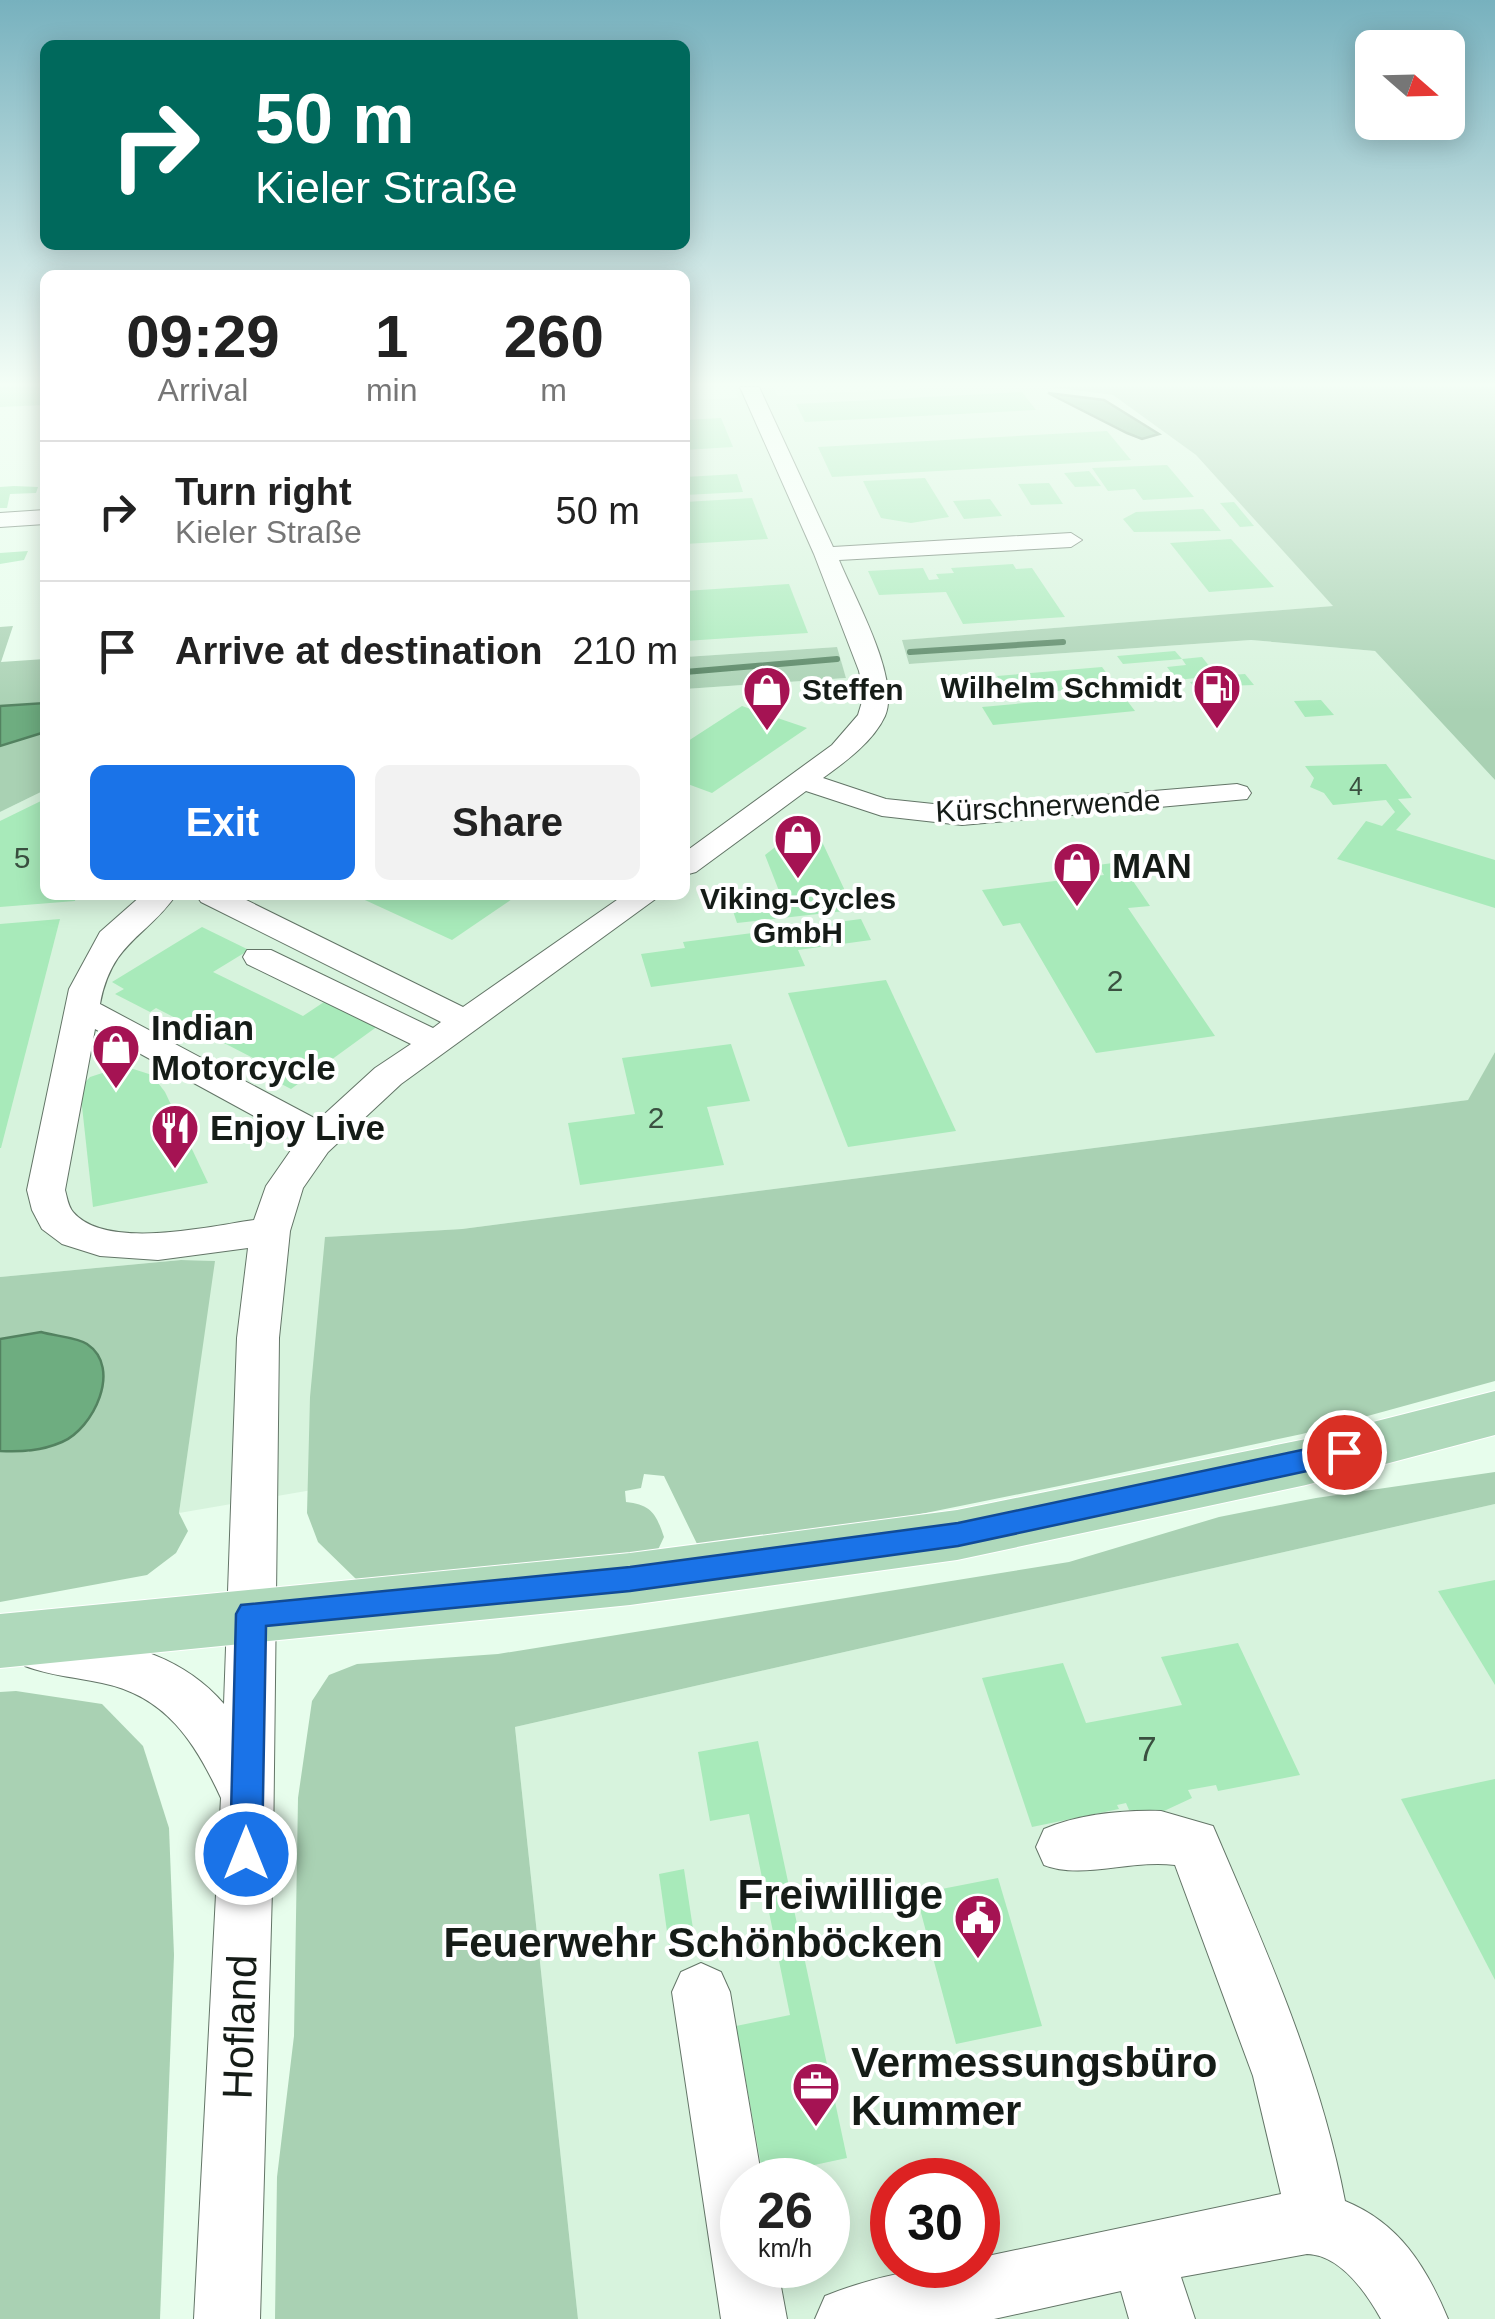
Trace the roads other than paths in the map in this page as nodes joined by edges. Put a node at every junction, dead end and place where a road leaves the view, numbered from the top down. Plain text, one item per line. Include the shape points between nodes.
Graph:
1 (799, 495) edge
2 (40, 517) edge
3 (0, 520) edge
4 (1072, 540) dead end
5 (826, 554) junction
6 (805, 780) junction
7 (1237, 793) dead end
8 (690, 862) edge
9 (154, 900) edge
10 (222, 900) edge
11 (638, 900) edge
12 (324, 953) junction
13 (259, 957) dead end
14 (292, 972) junction
15 (82, 1008) junction
16 (468, 1022) junction
17 (437, 1043) junction
18 (322, 1137) junction
19 (270, 1231) junction
20 (1495, 1413) edge
21 (251, 1614) junction
22 (8, 1641) edge
23 (246, 1794) junction
24 (1063, 1847) dead end
25 (701, 1992) dead end
26 (727, 2158) edge
27 (1316, 2222) junction
28 (1142, 2254) junction
29 (749, 2288) edge
30 (227, 2319) edge
31 (754, 2319) edge
32 (848, 2319) edge
33 (1162, 2319) edge
34 (1415, 2319) edge

1 - 5 street
2 - 3 street
4 - 5 street
5 - 6 street via 877,695 872,717
6 - 7 street, Kürschnerwende via 882,806 962,816
6 - 8 street
9 - 15 street via 110,939
10 - 12 street
11 - 16 street, Hofland
12 - 14 street
12 - 16 street
13 - 14 street
14 - 17 street
15 - 18 street
15 - 19 street via 46,1190 54,1218 81,1236 120,1246
16 - 17 street, Hofland
17 - 18 street, Hofland via 388,1076
18 - 19 street, Hofland via 286,1186
19 - 21 street, Hofland via 258,1338
20 - 21 main road via 1306,1462 958,1534 630,1579
21 - 22 main road
21 - 23 street, Hofland
22 - 23 street via 147,1672 174,1688 213,1724
23 - 30 street, Hofland
24 - 27 street via 1142,1834 1194,1844 1271,2036 1297,2118
25 - 26 street
27 - 28 street
27 - 34 street via 1367,2246
28 - 32 street
28 - 33 street
29 - 31 street

